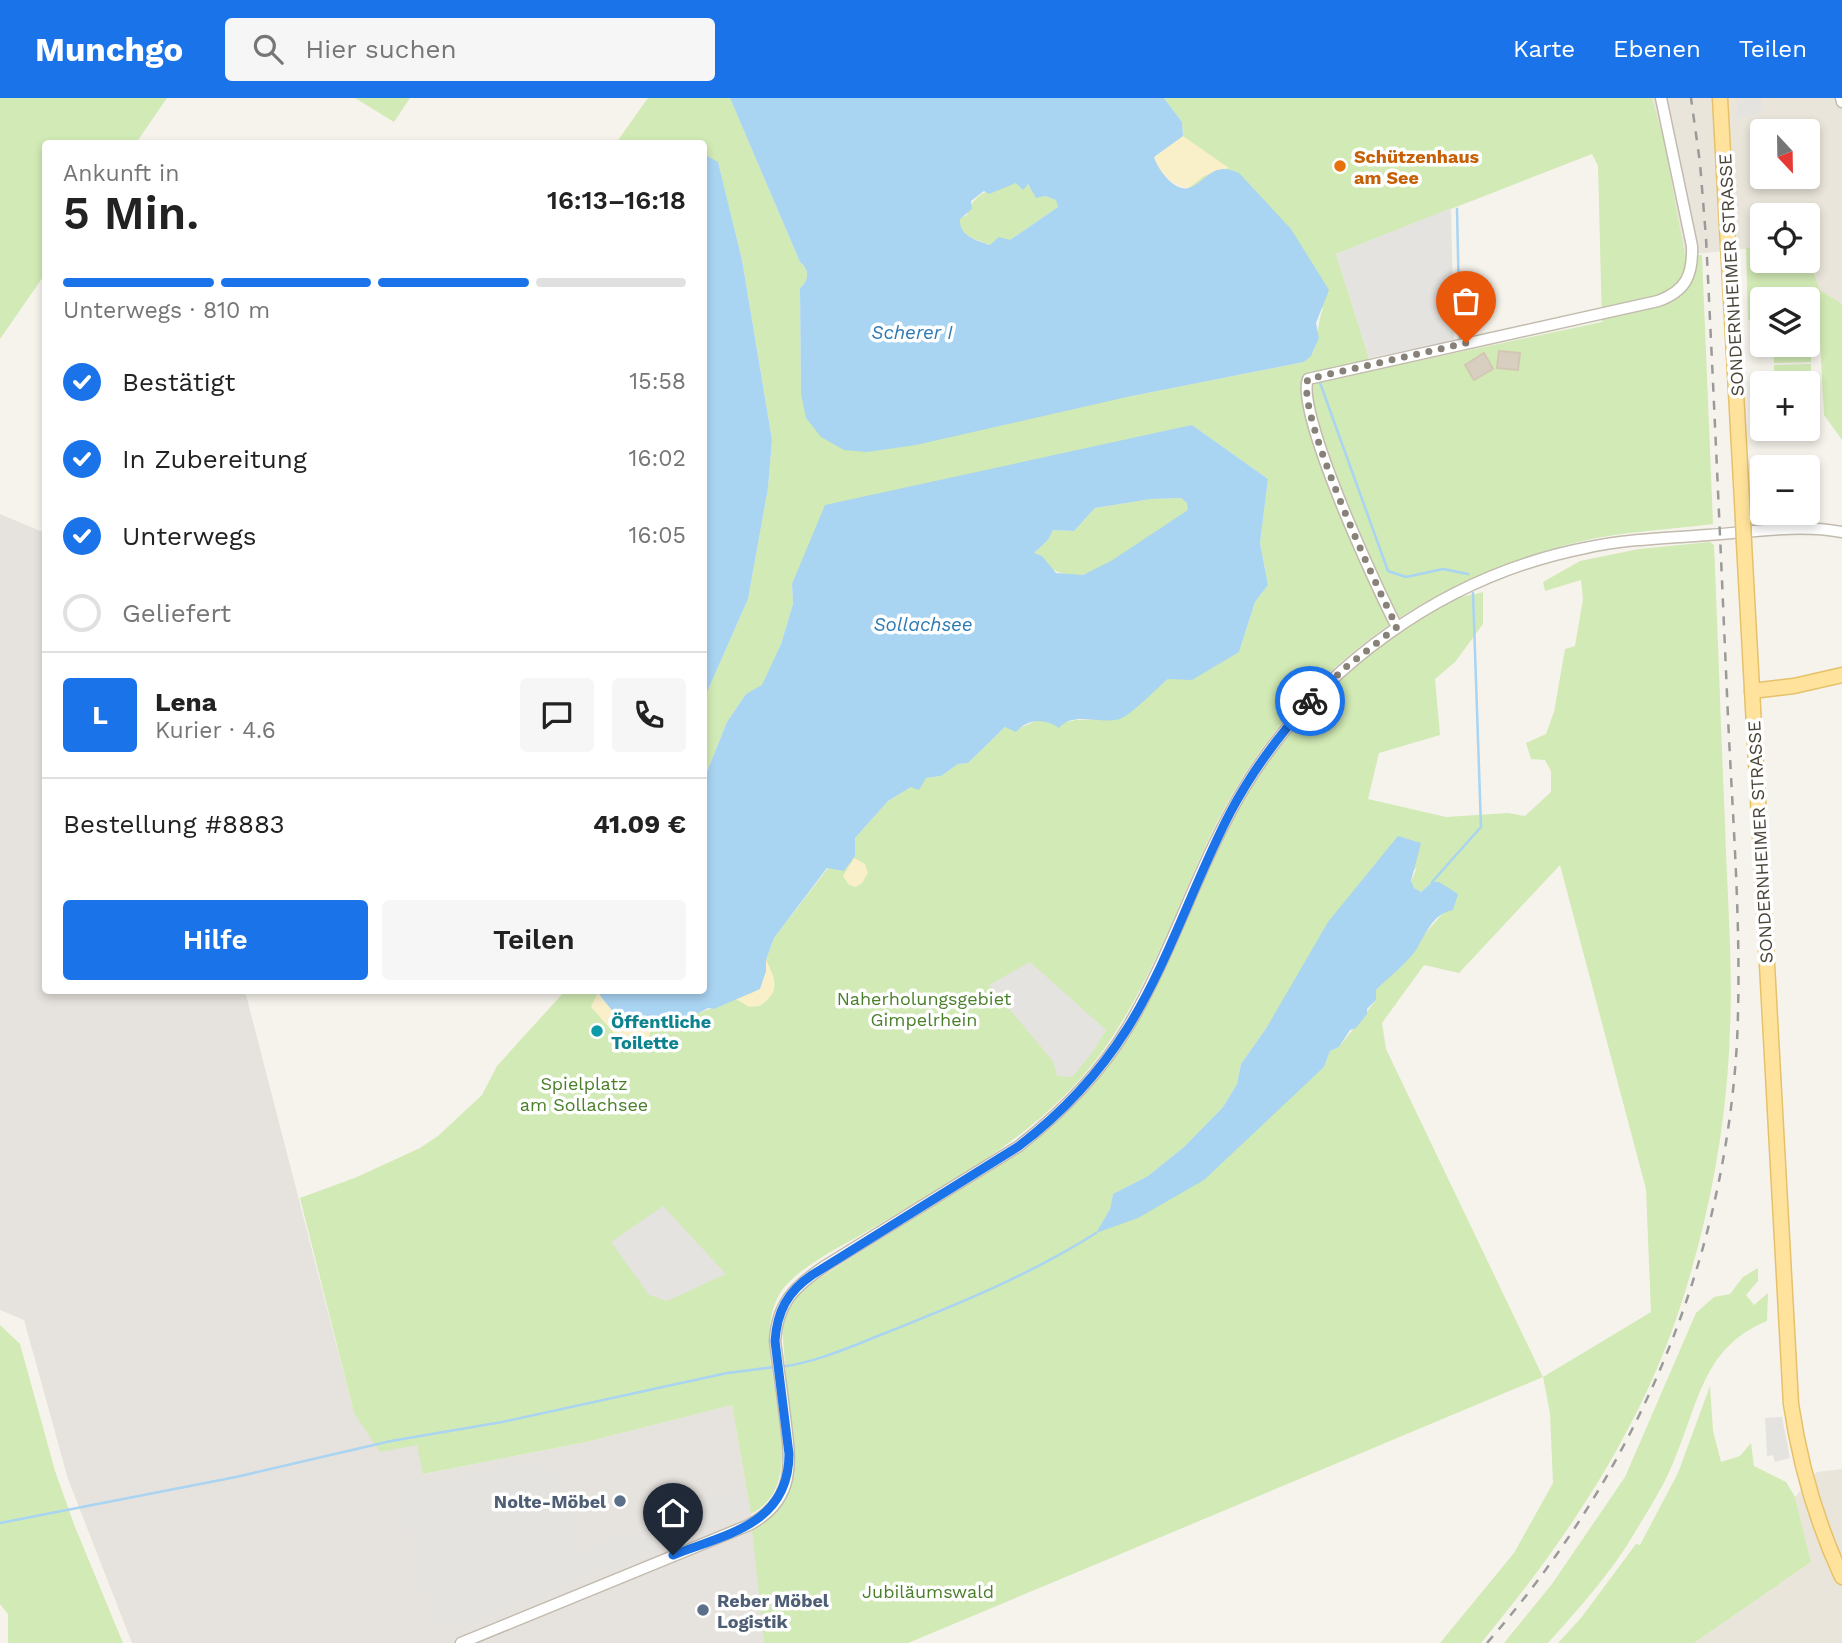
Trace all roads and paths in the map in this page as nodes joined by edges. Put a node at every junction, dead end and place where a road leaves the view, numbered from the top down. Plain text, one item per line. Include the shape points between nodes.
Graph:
1 (1661, 98) edge
2 (1720, 98) edge
3 (1842, 532) edge
4 (1397, 627) junction
5 (1842, 675) edge
6 (1752, 691) junction
7 (1842, 1577) edge
8 (461, 1643) edge

1 - 4 street via 1692,246 1691,271 1684,286 1658,301 1308,379 1311,413 1329,472
2 - 6 main road, SONDERNHEIMER STRASSE, bridge
3 - 4 street via 1782,529 1645,538 1585,548 1496,575
4 - 8 street via 1327,684 1258,767 1229,814 1139,1007 1086,1084 1045,1126 999,1161 799,1284 786,1299 776,1325 789,1469 782,1493 761,1518
5 - 6 main road
6 - 7 main road, SONDERNHEIMER STRASSE via 1791,1404 1812,1504

